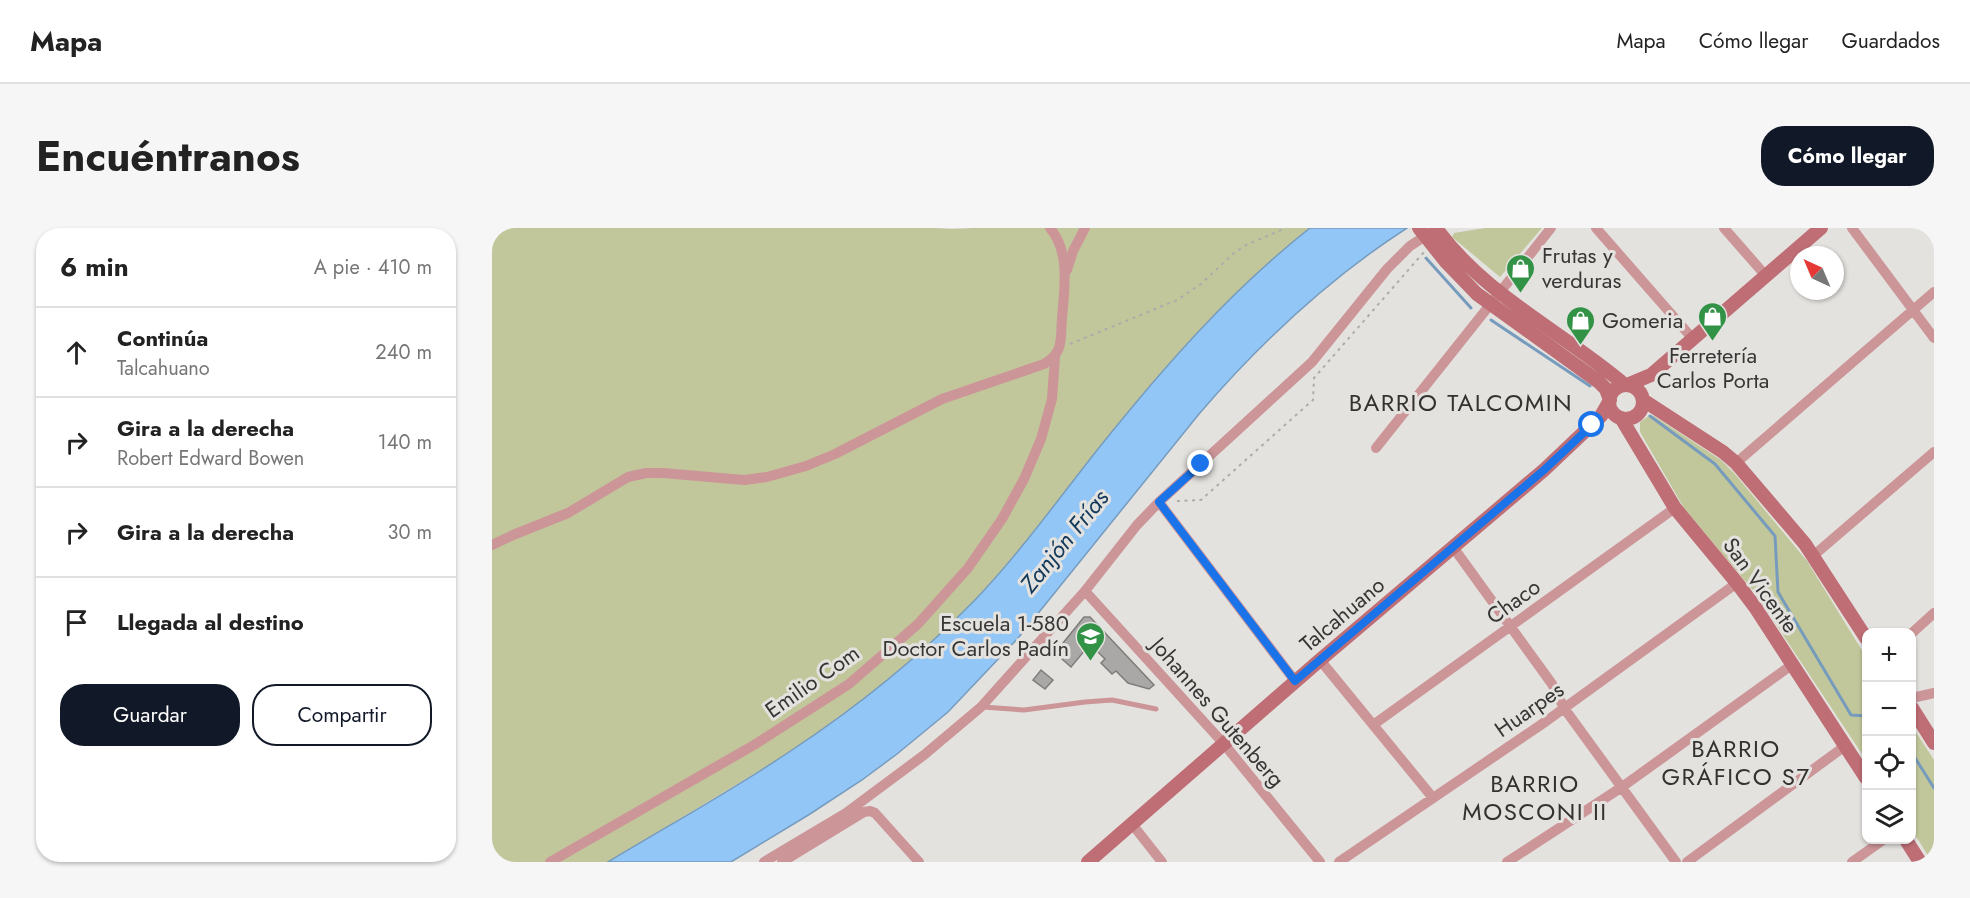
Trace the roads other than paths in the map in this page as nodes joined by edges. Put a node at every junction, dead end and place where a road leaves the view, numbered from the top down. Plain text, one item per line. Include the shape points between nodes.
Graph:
1 (1050, 228) edge
2 (1085, 228) edge
3 (1551, 228) edge
4 (1596, 228) edge
5 (1724, 228) edge
6 (1821, 228) edge
7 (1852, 228) edge
8 (1432, 233) edge
9 (1766, 276) junction
10 (1065, 279) junction
11 (1499, 292) junction
12 (1934, 292) edge
13 (1489, 305) junction
14 (1913, 310) junction
15 (1934, 338) edge
16 (1693, 339) junction
17 (1057, 353) junction
18 (1651, 375) junction
19 (1626, 385) junction
20 (1643, 399) junction
21 (1610, 401) junction
22 (1619, 418) junction
23 (1376, 448) dead end
24 (1934, 452) edge
25 (1736, 463) junction
26 (1544, 470) junction
27 (1159, 502) junction
28 (1675, 508) junction
29 (492, 545) edge
30 (1453, 547) junction
31 (1813, 556) junction
32 (1737, 583) junction
33 (1085, 591) junction
34 (1934, 613) edge
35 (1511, 626) junction
36 (1916, 629) edge
37 (1862, 632) edge
38 (1320, 660) junction
39 (1793, 664) junction
40 (1295, 681) junction
41 (1934, 693) edge
42 (1916, 697) edge
43 (981, 707) junction
44 (1564, 708) junction
45 (1156, 709) dead end
46 (1916, 716) edge
47 (1373, 724) junction
48 (1934, 743) edge
49 (1224, 744) junction
50 (1845, 746) junction
51 (1862, 772) edge
52 (1622, 787) junction
53 (1433, 798) junction
54 (1132, 824) junction
55 (1877, 844) edge
56 (1909, 844) edge
57 (550, 862) edge
58 (764, 862) edge
59 (782, 862) edge
60 (919, 862) edge
61 (1088, 862) edge
62 (1162, 862) edge
63 (1320, 862) edge
64 (1339, 862) edge
65 (1507, 862) edge
66 (1676, 862) edge
67 (1687, 862) edge
68 (1852, 862) edge
69 (1920, 862) edge

1 - 10 street via 1059,242
2 - 10 street via 1072,251
3 - 11 street
4 - 16 street
5 - 9 street
6 - 9 main road
7 - 14 street
8 - 11 main road
8 - 13 main road via 1462,280
8 - 27 street via 1410,246 1387,269 1312,362
9 - 16 main road
10 - 17 street, Emilio Com
11 - 13 street
11 - 19 main road
12 - 14 street
13 - 21 main road via 1599,382
13 - 23 street
14 - 15 street
14 - 25 street
16 - 18 main road
17 - 29 street via 1023,373 942,399 806,466 744,480 663,473 628,477 568,513
17 - 57 street, Emilio Com via 1052,399 1041,440 1024,479 968,568 918,624 849,684
18 - 19 main road
18 - 20 main road
19 - 20 main road via 1637,389
19 - 21 main road via 1615,390
20 - 22 main road via 1637,415
20 - 25 main road
21 - 22 main road
21 - 26 main road, Talcahuano via 1601,416
22 - 26 main road, Talcahuano
22 - 28 main road, San Vicente
24 - 31 street
25 - 31 main road
26 - 30 main road, Talcahuano
27 - 33 street
27 - 40 street
28 - 32 main road, San Vicente
28 - 35 street, Chaco
30 - 35 street
30 - 38 main road, Talcahuano
31 - 37 main road
32 - 39 main road, San Vicente
32 - 44 street, Huarpes
33 - 43 street
33 - 49 street, Johannes Gutenberg
34 - 36 street
35 - 44 street
35 - 47 street, Chaco
38 - 40 main road, Talcahuano
38 - 47 street
39 - 50 main road, San Vicente
39 - 52 street
40 - 49 main road, Talcahuano
41 - 42 street
43 - 45 lane via 1024,710 1112,700
43 - 58 street via 846,813
44 - 52 street
44 - 53 street, Huarpes
46 - 48 main road
47 - 53 street
49 - 54 main road, Talcahuano
49 - 63 street, Johannes Gutenberg
50 - 51 main road, San Vicente
50 - 67 street
52 - 65 street
52 - 66 street
53 - 64 street, Huarpes
54 - 61 main road, Talcahuano
54 - 62 street
55 - 68 street
56 - 69 main road
59 - 60 street via 870,811

